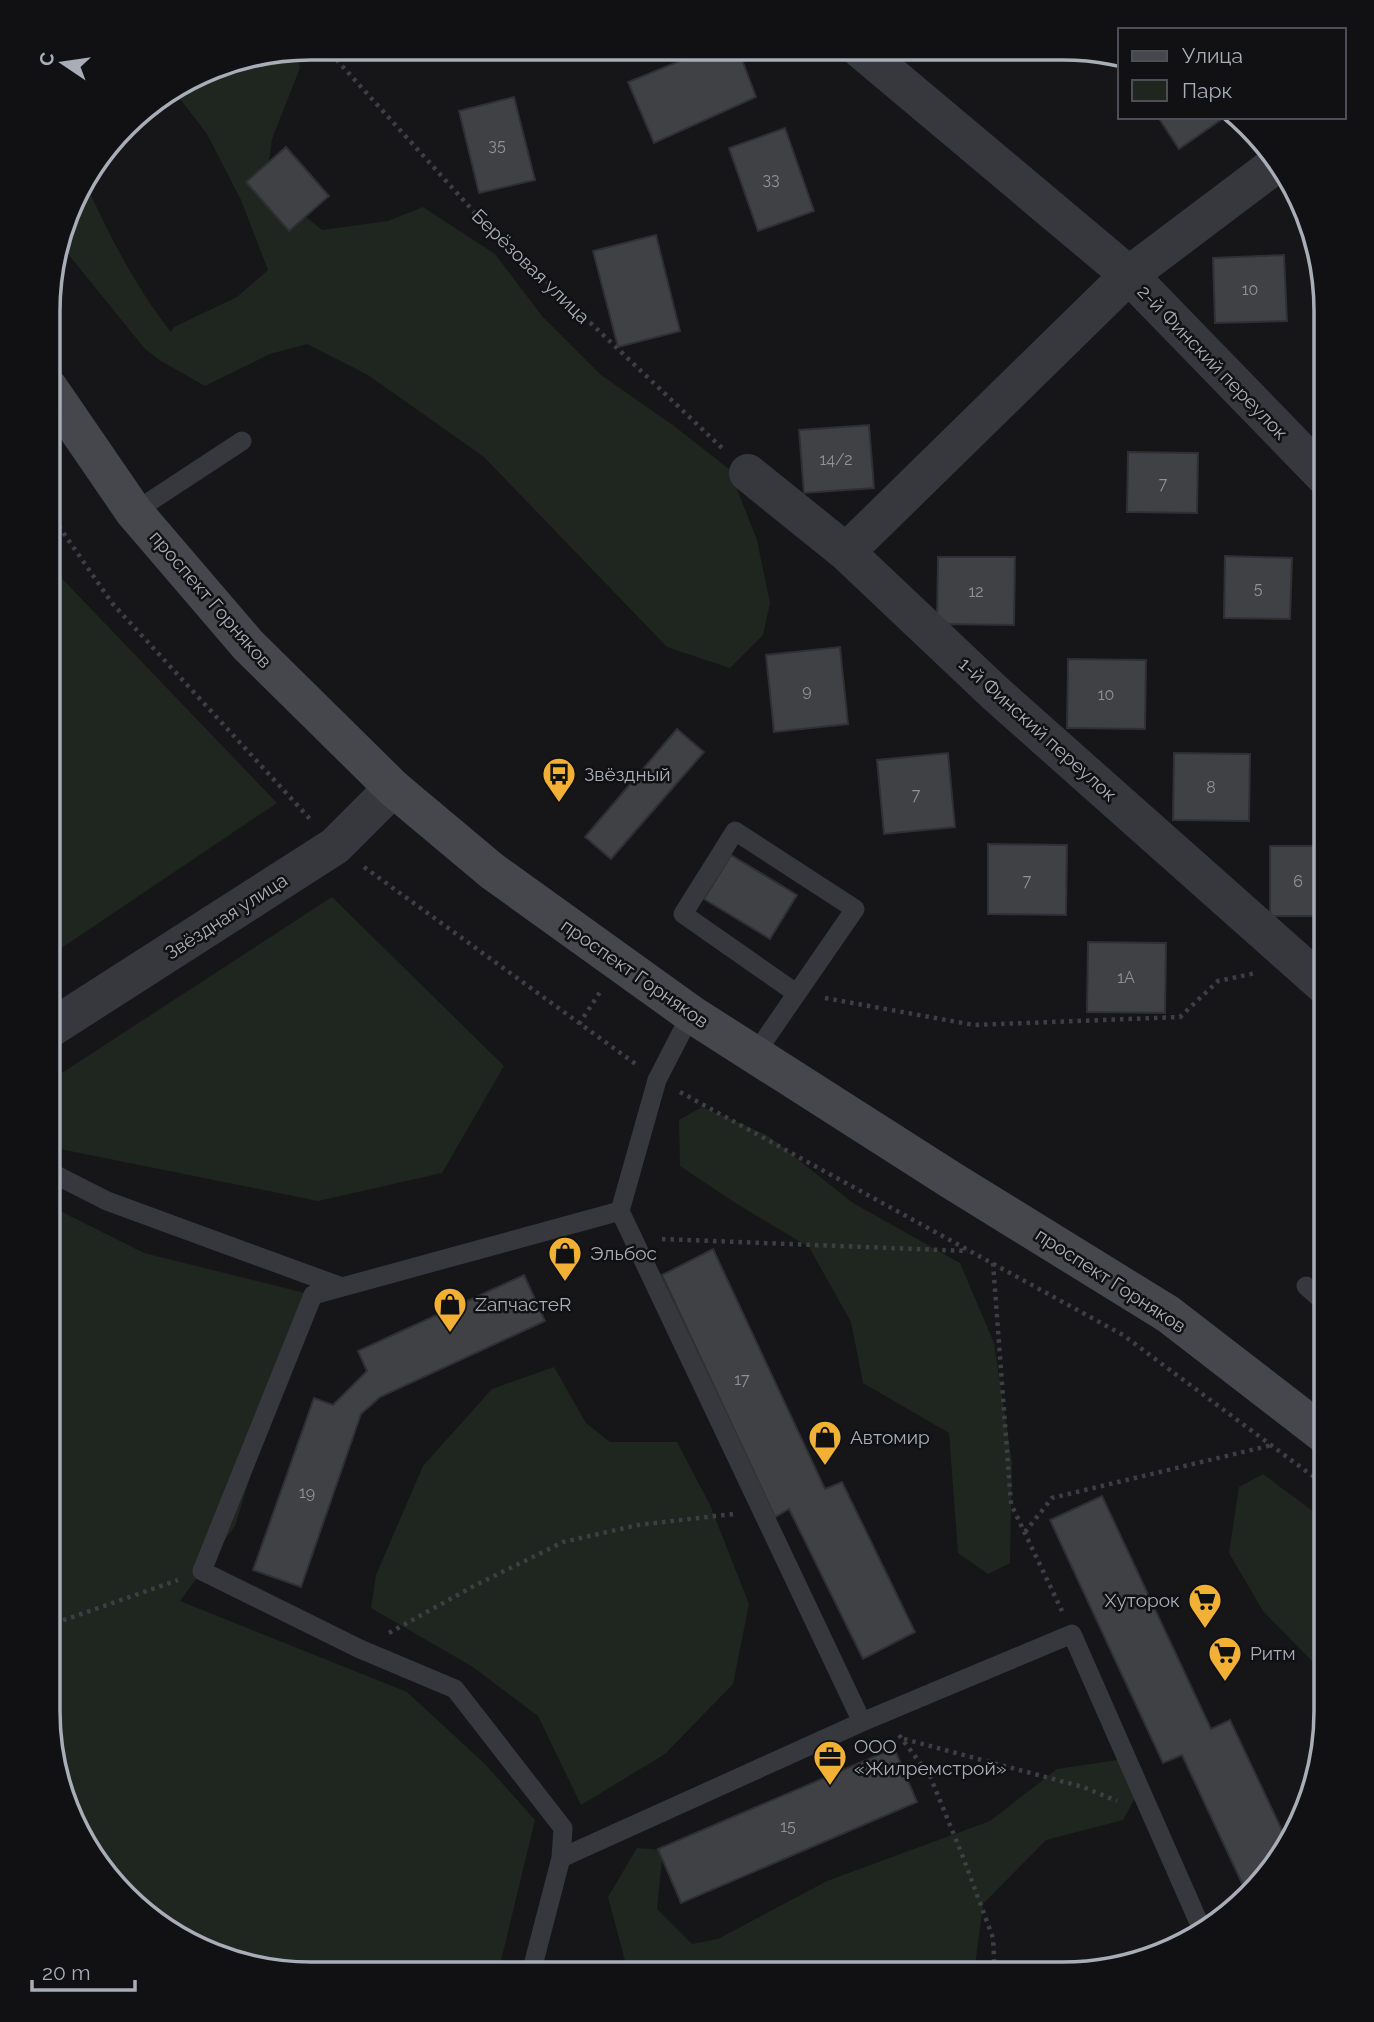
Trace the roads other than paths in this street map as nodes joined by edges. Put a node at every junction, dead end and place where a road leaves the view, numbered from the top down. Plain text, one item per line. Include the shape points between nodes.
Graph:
1 (873, 60) edge
2 (1270, 169) edge
3 (1129, 275) junction
4 (60, 404) edge
5 (242, 441) dead end
6 (1314, 466) edge
7 (748, 473) road end
8 (134, 512) junction
9 (846, 552) junction
10 (393, 788) junction
11 (1313, 975) edge
12 (796, 993) junction
13 (691, 1014) junction
14 (60, 1022) edge
15 (755, 1054) junction
16 (60, 1177) edge
17 (620, 1211) junction
18 (1306, 1286) dead end
19 (342, 1287) junction
20 (1314, 1293) edge
21 (1314, 1420) edge
22 (870, 1719) junction
23 (561, 1858) junction
24 (1199, 1923) edge
25 (534, 1962) edge

1 - 3 street
2 - 3 street
3 - 6 street, 2-й Финский переулок
3 - 9 street
4 - 8 main road, проспект Горняков
5 - 8 lane
7 - 9 street, 1-й Финский переулок
8 - 10 main road, проспект Горняков via 248,645
9 - 11 street, 1-й Финский переулок via 995,692
10 - 13 main road, проспект Горняков via 492,871
10 - 14 street, Звёздная улица via 335,846
12 - 12 lane via 855,909 735,831 684,914
12 - 15 lane
13 - 15 main road, проспект Горняков
13 - 17 lane via 657,1080
15 - 21 main road, проспект Горняков via 1168,1314
16 - 19 lane via 107,1201
17 - 19 lane
17 - 22 lane via 762,1511
18 - 20 lane
19 - 23 lane via 313,1295 202,1571 455,1689 563,1828
22 - 23 lane
22 - 24 lane via 1072,1634
23 - 25 lane

